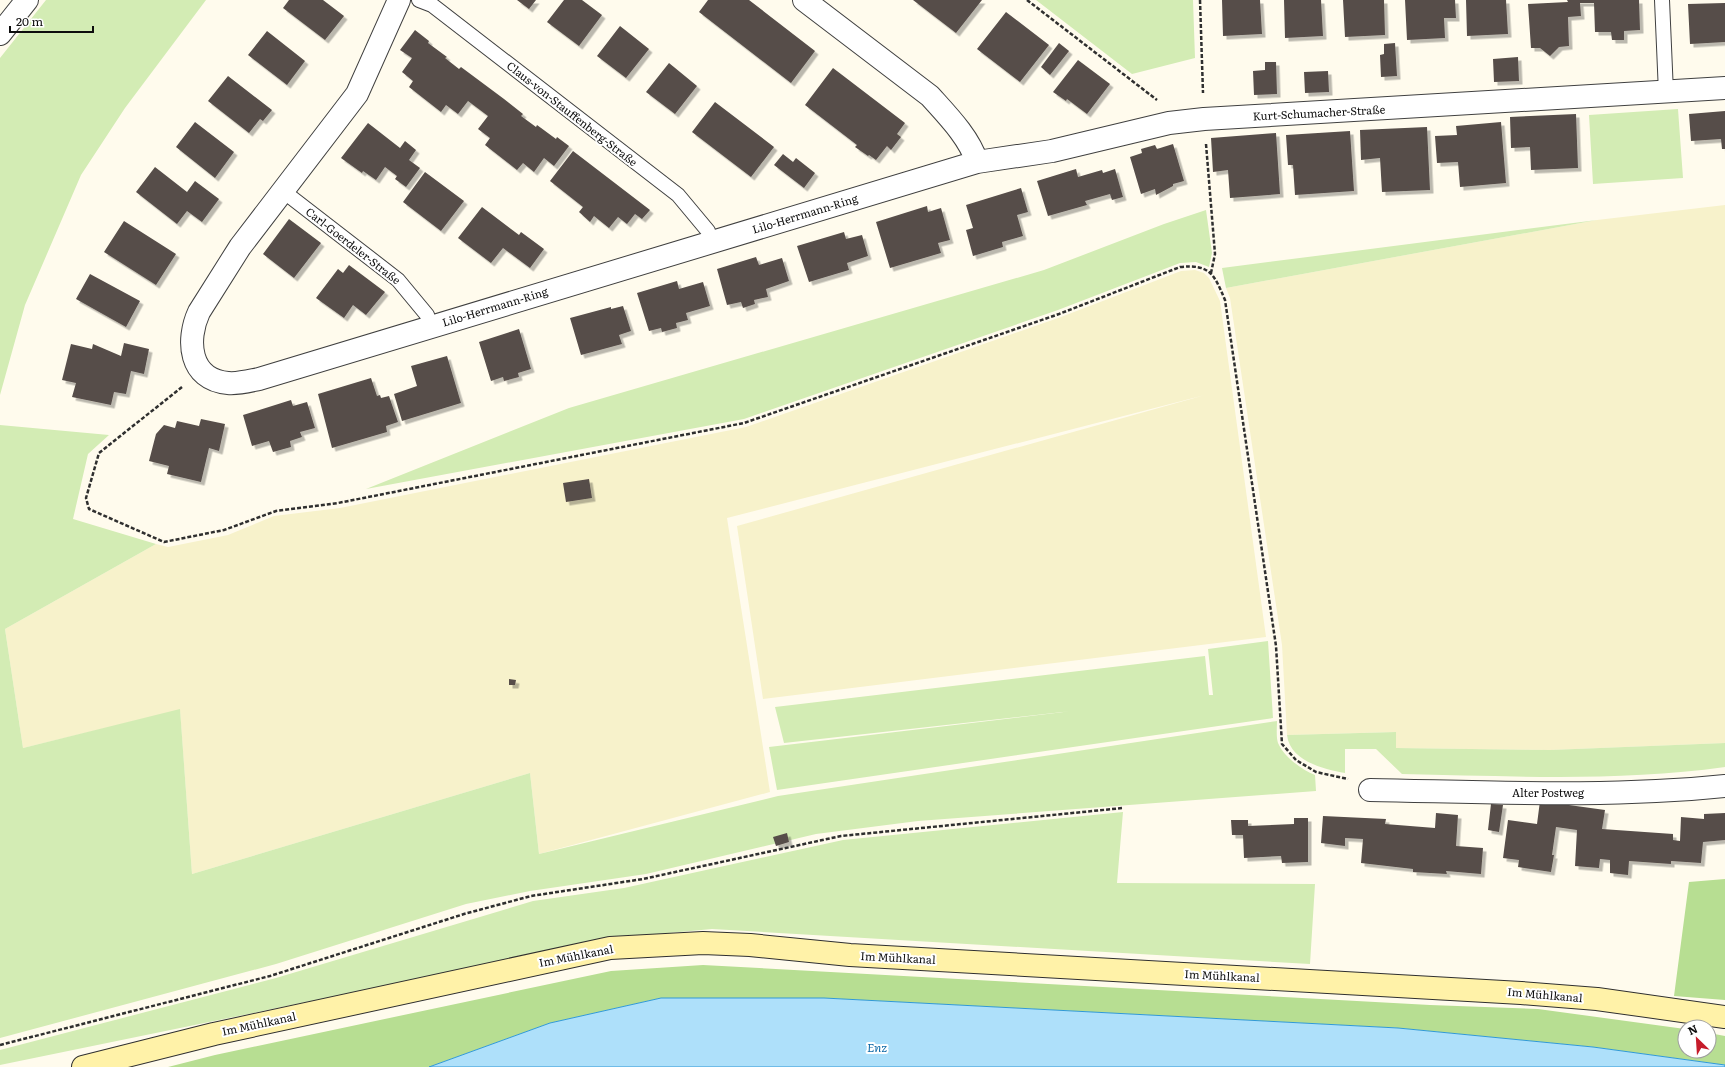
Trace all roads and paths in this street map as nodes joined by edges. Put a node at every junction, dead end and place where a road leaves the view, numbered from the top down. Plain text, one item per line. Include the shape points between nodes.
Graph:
1 (27, 0) edge
2 (399, 0) edge
3 (419, 0) edge
4 (804, 0) edge
5 (1027, 0) edge
6 (1200, 0) edge
7 (1662, 0) edge
8 (0, 34) edge
9 (1725, 88) edge
10 (1666, 93) junction
11 (1155, 97) dead end
12 (1204, 119) junction
13 (1206, 152) dead end
14 (977, 162) junction
15 (283, 191) junction
16 (711, 242) junction
17 (1211, 273) junction
18 (430, 327) junction
19 (202, 370) junction
20 (1725, 786) edge
21 (1370, 790) joint
22 (1123, 808) dead end
23 (1725, 1017) edge
24 (0, 1045) edge
25 (83, 1067) edge

1 - 8 street
2 - 15 street, Lilo-Herrmann-Ring via 357,94
3 - 16 lane, Claus-von-Stauffenberg-Straße via 432,5 678,195 708,231
4 - 14 street via 930,96 966,140
5 - 11 path
6 - 12 path
7 - 10 lane
9 - 10 street, Kurt-Schumacher-Straße
10 - 12 street, Kurt-Schumacher-Straße
12 - 14 street, Kurt-Schumacher-Straße via 1169,123 1052,151
13 - 17 path via 1215,254
14 - 16 street, Lilo-Herrmann-Ring
15 - 18 lane, Carl-Goerdeler-Straße via 398,280 427,316
15 - 19 street, Lilo-Herrmann-Ring via 240,247 197,316 192,330 191,347 193,356
16 - 18 street, Lilo-Herrmann-Ring
17 - 19 path via 1205,268 1195,266 1180,267 1059,314 744,422 338,503 276,511 224,530 164,542 89,509 86,498 99,453
17 - 21 path via 1225,300 1276,646 1282,744 1296,760 1316,772 1340,778 1370,780
18 - 19 street, Lilo-Herrmann-Ring via 259,379 236,383 221,382 207,376
20 - 21 street, Alter Postweg via 1679,791 1550,794
22 - 24 path via 841,836 643,879 531,896 464,914 270,976
23 - 25 street, Im Mühlkanal via 1597,999 1521,992 850,955 703,943 610,948 214,1034

